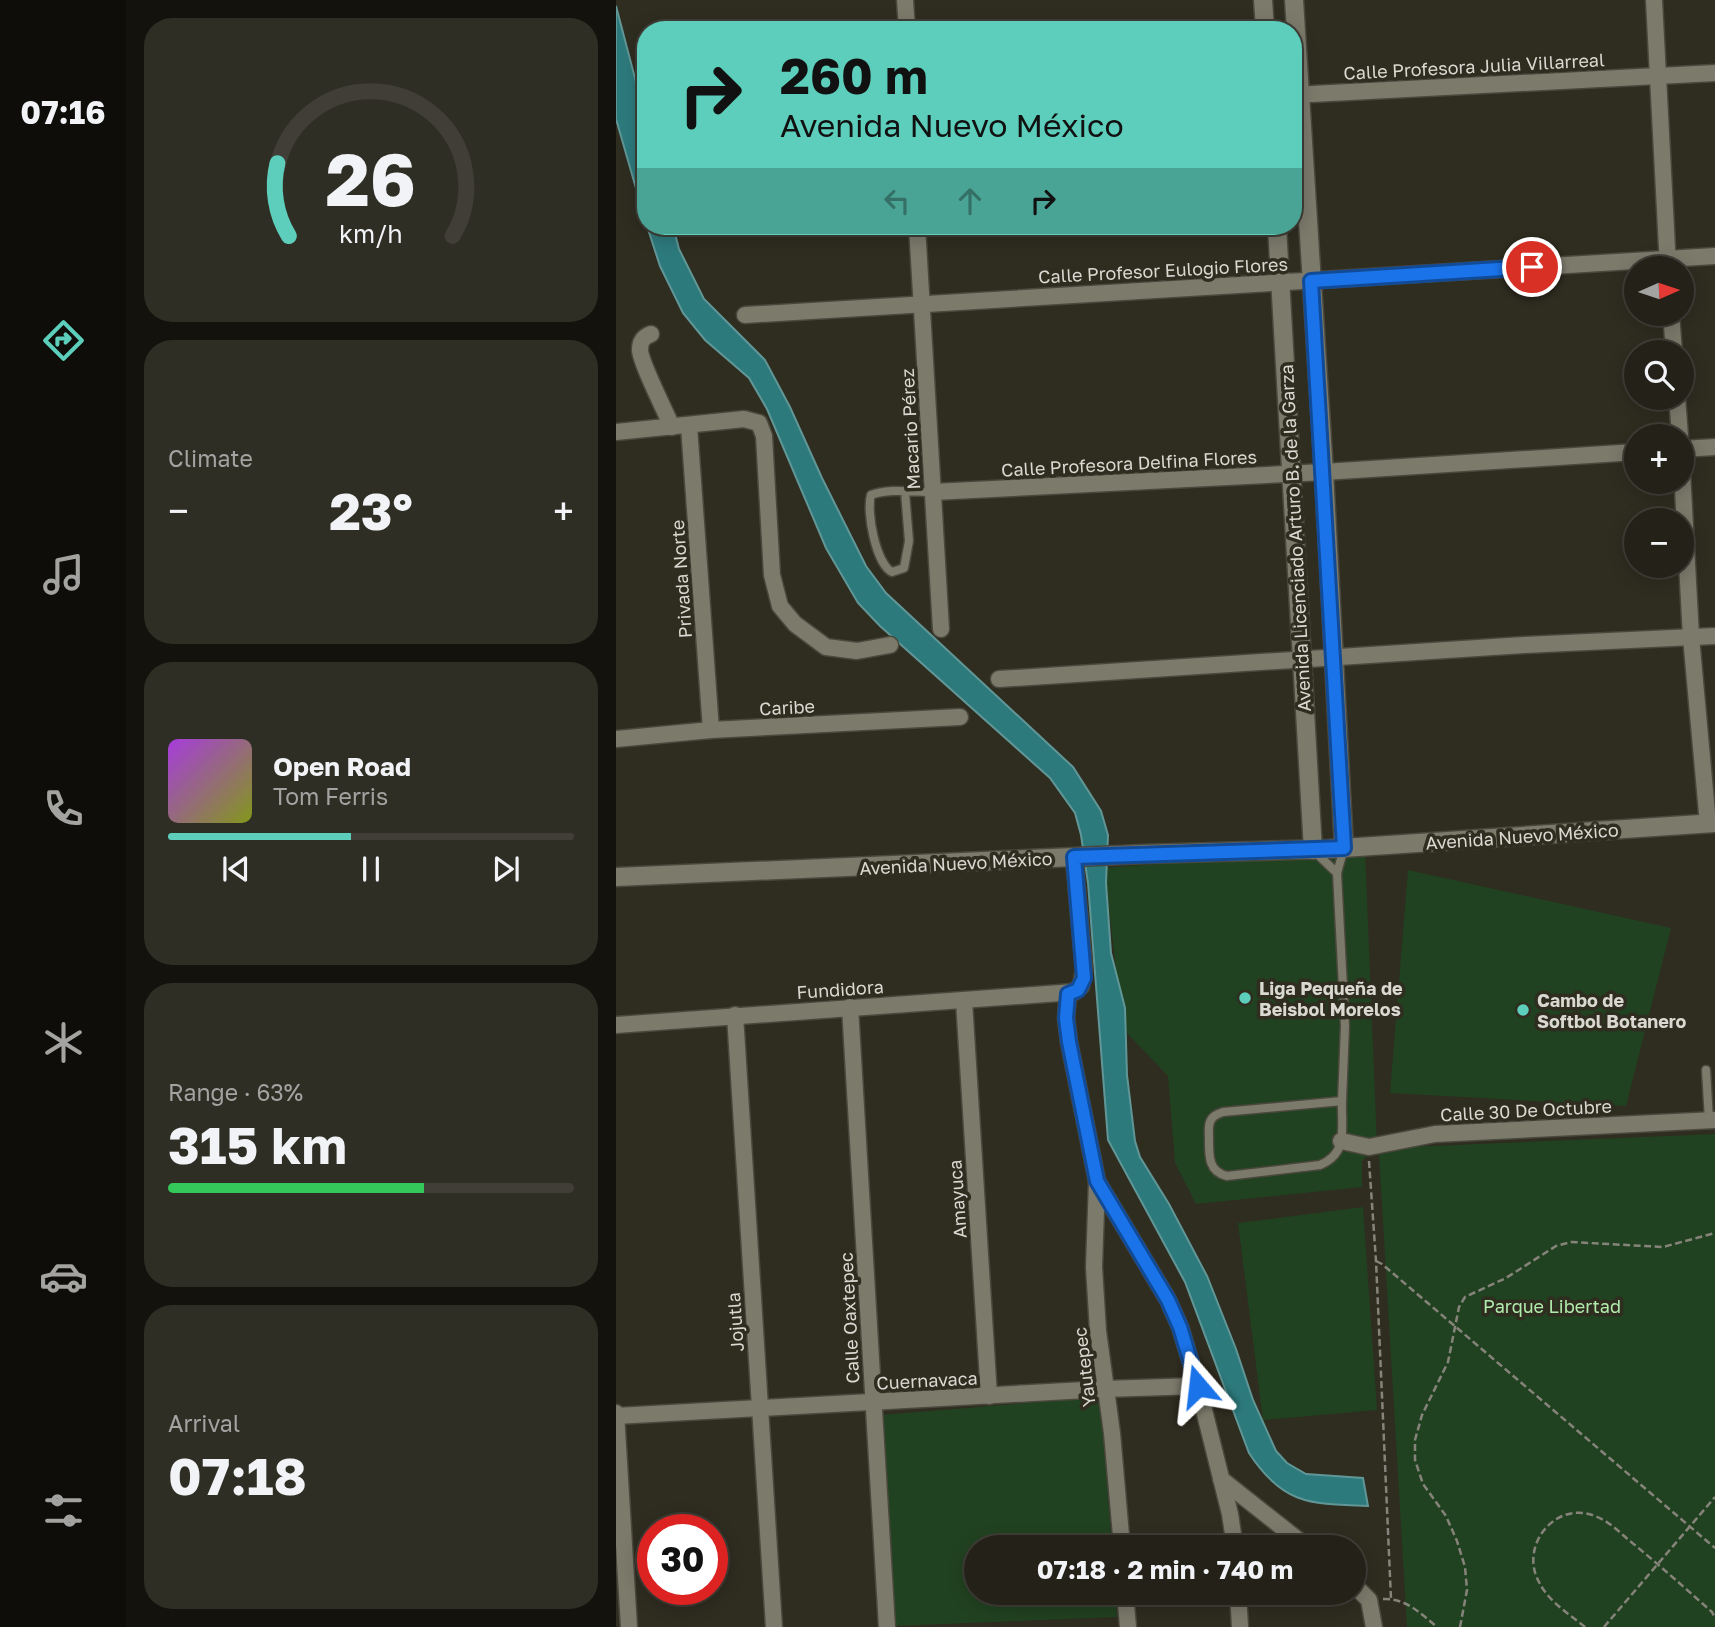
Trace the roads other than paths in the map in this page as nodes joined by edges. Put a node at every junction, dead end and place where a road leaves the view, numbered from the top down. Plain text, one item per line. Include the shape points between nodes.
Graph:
1 (905, 0) edge
2 (1263, 0) edge
3 (1294, 0) edge
4 (1654, 0) edge
5 (906, 21) edge
6 (1264, 21) edge
7 (1294, 21) edge
8 (1715, 73) edge
9 (1657, 75) junction
10 (1302, 95) edge
11 (1302, 169) edge
12 (917, 235) edge
13 (1278, 235) edge
14 (1668, 256) edge
15 (1715, 256) edge
16 (1694, 259) edge
17 (1624, 265) edge
18 (1311, 281) junction
19 (1281, 283) junction
20 (921, 302) junction
21 (745, 315) dead end
22 (651, 334) dead end
23 (680, 426) junction
24 (616, 432) edge
25 (1715, 447) edge
26 (1694, 448) edge
27 (1624, 453) edge
28 (1324, 472) junction
29 (1291, 474) junction
30 (905, 492) junction
31 (933, 492) junction
32 (1683, 494) edge
33 (941, 629) dead end
34 (1691, 636) junction
35 (1715, 636) edge
36 (890, 645) dead end
37 (1334, 657) junction
38 (1302, 660) junction
39 (999, 679) dead end
40 (960, 717) dead end
41 (711, 730) junction
42 (616, 739) edge
43 (1711, 823) edge
44 (1344, 848) junction
45 (1313, 850) junction
46 (1077, 857) junction
47 (1336, 873) junction
48 (616, 877) edge
49 (1068, 994) junction
50 (964, 1001) junction
51 (850, 1007) junction
52 (735, 1015) junction
53 (616, 1025) edge
54 (1706, 1070) dead end
55 (1342, 1101) junction
56 (1712, 1120) edge
57 (1341, 1142) junction
58 (1097, 1181) junction
59 (1198, 1386) junction
60 (1104, 1389) junction
61 (989, 1396) junction
62 (873, 1402) junction
63 (759, 1407) junction
64 (616, 1415) edge
65 (1221, 1479) junction
66 (1121, 1535) edge
67 (1233, 1535) edge
68 (1292, 1535) edge
69 (1366, 1597) edge
70 (1126, 1605) edge
71 (1239, 1605) edge
72 (629, 1627) edge
73 (774, 1627) edge
74 (887, 1627) edge
75 (1128, 1627) edge
76 (1240, 1627) edge
77 (1374, 1627) edge

1 - 5 street
2 - 6 street
3 - 7 street, Avenida Licenciado Arturo B. de la Garza
4 - 9 street
8 - 9 street, Calle Profesora Julia Villarreal
9 - 10 street, Calle Profesora Julia Villarreal
9 - 14 street
11 - 18 street, Avenida Licenciado Arturo B. de la Garza
12 - 20 street, Macario Pérez
13 - 19 street, Avenida Licenciado Arturo B. de la Garza
15 - 16 street, Calle Profesor Eulogio Flores
17 - 18 street, Calle Profesor Eulogio Flores
18 - 19 street, Calle Profesor Eulogio Flores
18 - 28 street, Avenida Licenciado Arturo B. de la Garza
19 - 20 street, Calle Profesor Eulogio Flores
19 - 29 street, Avenida Licenciado Arturo B. de la Garza
20 - 21 street, Calle Profesor Eulogio Flores
20 - 31 street, Macario Pérez
22 - 23 street, Privada Norte via 641,341 640,355
23 - 24 street
23 - 36 street via 744,419 759,423 764,436 772,575 780,606 826,647 857,651
23 - 41 street, Privada Norte
25 - 26 street
27 - 28 street, Calle Profesora Delfina Flores
28 - 29 street, Calle Profesora Delfina Flores
28 - 37 street, Avenida Licenciado Arturo B. de la Garza
29 - 31 street, Calle Profesora Delfina Flores
29 - 38 street, Avenida Licenciado Arturo B. de la Garza
30 - 30 lane, Calle Profesora Delfina Flores via 875,493 869,502 883,565 896,573 904,568 908,553
30 - 31 lane, Calle Profesora Delfina Flores
31 - 33 street, Macario Pérez
32 - 34 street
34 - 35 street
34 - 37 street
34 - 43 street
37 - 38 street
37 - 44 street, Avenida Licenciado Arturo B. de la Garza
38 - 39 street
38 - 45 street, Avenida Licenciado Arturo B. de la Garza
40 - 41 street, Caribe
41 - 42 street, Caribe
43 - 44 street, Avenida Nuevo México
44 - 45 street, Avenida Nuevo México
44 - 47 lane
45 - 46 street, Avenida Nuevo México
45 - 47 lane
46 - 48 street, Avenida Nuevo México
46 - 49 street via 1084,978 1078,990
47 - 55 lane via 1345,1026
49 - 50 street, Fundidora
49 - 58 street via 1069,1042
50 - 51 street, Fundidora
50 - 61 street, Amayuca
51 - 52 street, Fundidora
51 - 62 street, Calle Oaxtepec
52 - 53 street, Fundidora
52 - 63 street, Jojutla
54 - 56 lane
55 - 57 lane
55 - 57 lane via 1223,1112 1211,1119 1209,1126 1211,1165 1227,1176 1320,1166 1338,1154
56 - 57 street, Calle 30 De Octubre via 1435,1134 1369,1147
58 - 59 street via 1168,1300
58 - 60 street, Yautepec via 1094,1267
59 - 60 street, Cuernavaca
59 - 65 street
60 - 61 street, Cuernavaca
60 - 66 street, Yautepec
61 - 62 street, Cuernavaca
62 - 63 street, Cuernavaca
62 - 74 street, Calle Oaxtepec
63 - 64 street, Cuernavaca
63 - 73 street, Jojutla
64 - 72 street
65 - 67 street
65 - 68 street
69 - 77 street
70 - 75 street
71 - 76 street

